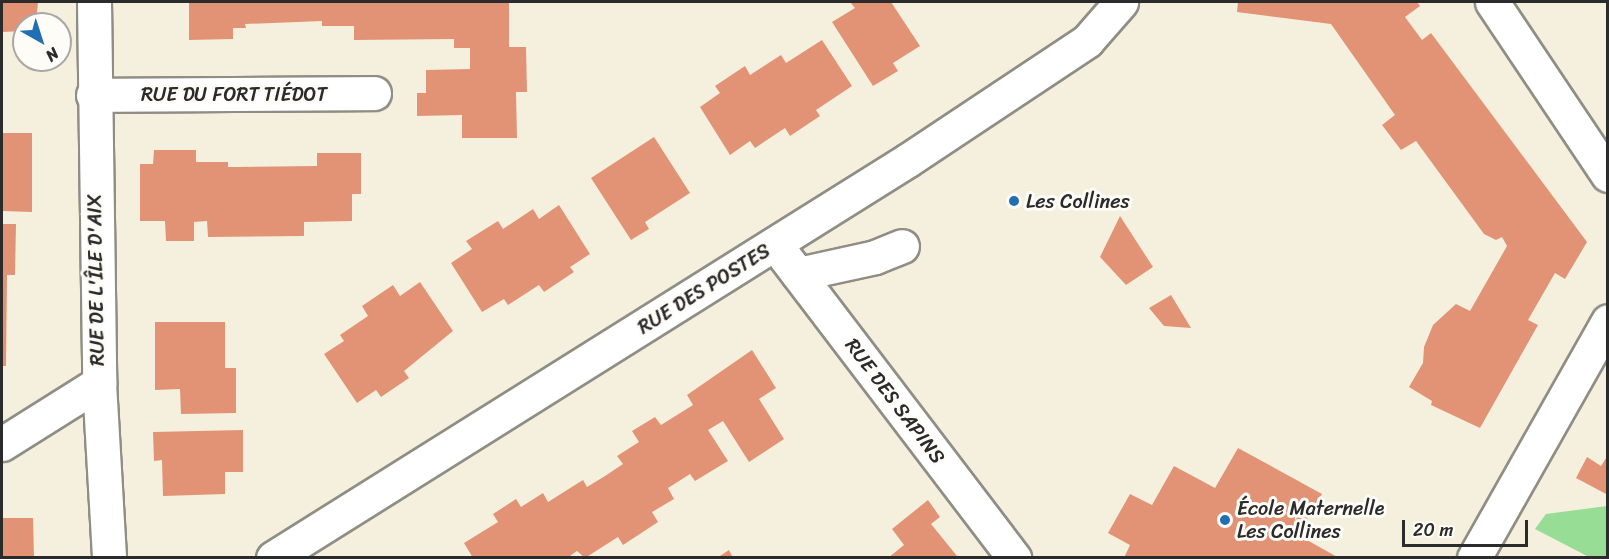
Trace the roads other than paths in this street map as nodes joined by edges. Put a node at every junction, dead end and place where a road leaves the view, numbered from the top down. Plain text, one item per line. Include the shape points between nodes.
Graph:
1 (94, 2) edge
2 (1121, 2) edge
3 (1492, 2) edge
4 (374, 93) dead end
5 (93, 95) junction
6 (1608, 175) edge
7 (775, 244) junction
8 (902, 246) dead end
9 (798, 274) junction
10 (1608, 321) edge
11 (99, 383) junction
12 (2, 444) edge
13 (109, 558) edge
14 (273, 558) edge
15 (1014, 558) edge
16 (1474, 558) edge

1 - 5 street, RUE DE L'ÎLE D'AIX
2 - 7 street, RUE DES POSTES via 1087,40
3 - 6 street
4 - 5 street, RUE DU FORT TIÉDOT
5 - 11 street, RUE DE L'ÎLE D'AIX
7 - 9 street, RUE DES SAPINS
7 - 14 street, RUE DES POSTES
8 - 9 street via 875,257
9 - 15 street, RUE DES SAPINS
10 - 16 street
11 - 12 street
11 - 13 street, RUE DE L'ÎLE D'AIX

